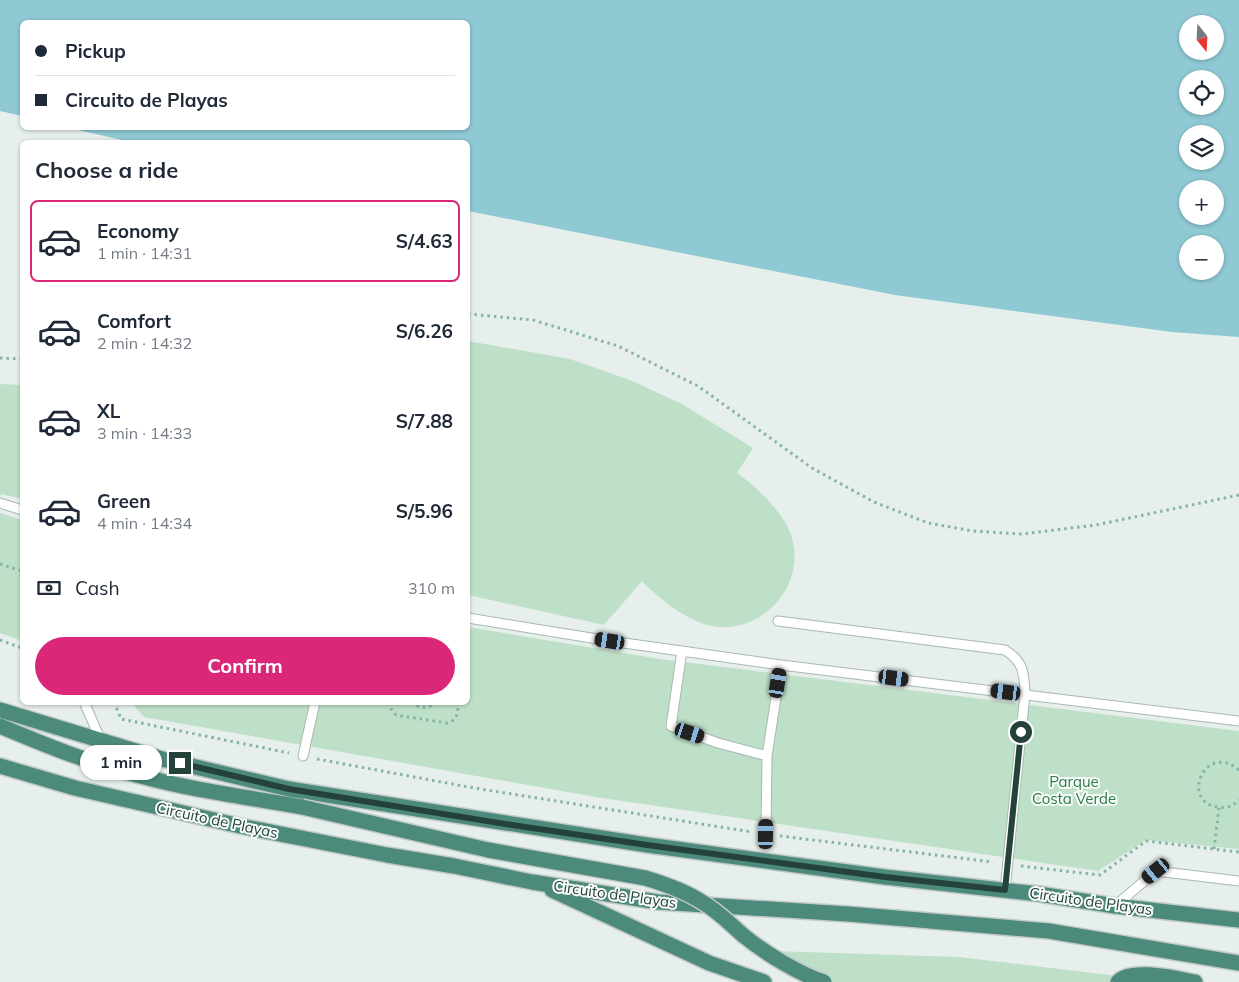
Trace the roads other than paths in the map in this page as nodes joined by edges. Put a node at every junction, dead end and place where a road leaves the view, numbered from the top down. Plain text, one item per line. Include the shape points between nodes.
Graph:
1 (0, 503) edge
2 (20, 509) edge
3 (470, 618) edge
4 (778, 621) dead end
5 (682, 651) junction
6 (781, 665) junction
7 (1025, 694) junction
8 (85, 705) edge
9 (313, 705) edge
10 (0, 710) edge
11 (1239, 721) edge
12 (0, 726) edge
13 (101, 741) junction
14 (303, 756) road end
15 (767, 756) junction
16 (0, 766) edge
17 (766, 834) road end
18 (1239, 881) edge
19 (532, 882) junction
20 (1005, 890) junction
21 (1115, 906) junction
22 (1239, 920) edge
23 (1239, 963) edge
24 (764, 982) edge
25 (824, 982) edge
26 (1118, 982) edge
27 (1196, 982) edge

1 - 2 lane
3 - 5 lane
4 - 7 lane via 1005,650 1020,664
5 - 6 lane
5 - 15 lane via 671,726
6 - 7 lane
6 - 15 lane
7 - 11 lane
7 - 20 lane
8 - 13 lane
9 - 14 lane
10 - 13 highway, Circuito de Playas
12 - 25 highway, bridge via 64,753 138,776 662,883 702,902 777,958
13 - 20 highway, Circuito de Playas via 162,759 299,790 647,845
15 - 17 lane
16 - 19 highway, Circuito de Playas via 75,788 222,822
18 - 21 lane via 1156,871
19 - 23 highway, Circuito de Playas via 658,902 1049,931
19 - 24 highway via 709,962
20 - 21 highway, Circuito de Playas
21 - 22 highway, Circuito de Playas
26 - 27 highway via 1139,975

